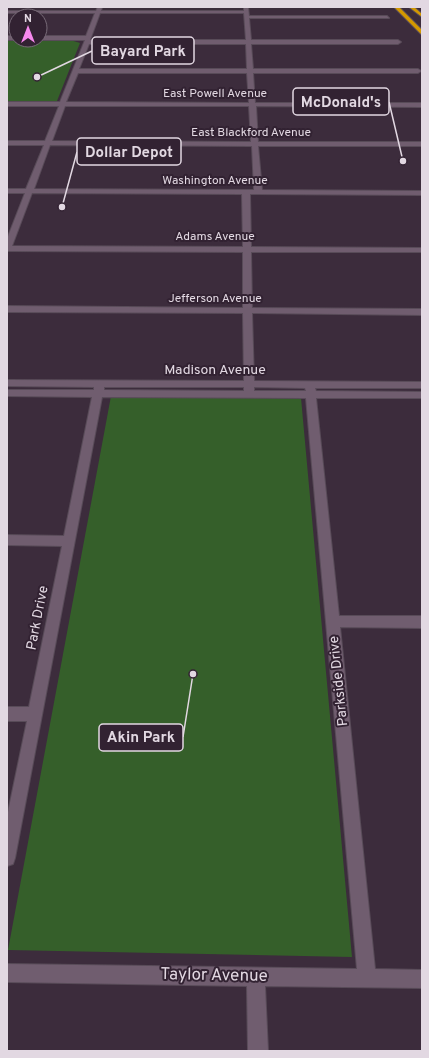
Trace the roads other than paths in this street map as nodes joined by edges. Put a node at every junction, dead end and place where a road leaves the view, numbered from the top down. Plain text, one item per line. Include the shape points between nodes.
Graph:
1 (396, 7) edge
2 (410, 7) edge
3 (99, 10) edge
4 (7, 12) edge
5 (247, 12) edge
6 (422, 16) edge
7 (387, 17) dead end
8 (422, 33) edge
9 (48, 38) edge
10 (87, 40) junction
11 (249, 42) junction
12 (398, 42) dead end
13 (75, 71) junction
14 (250, 71) junction
15 (418, 71) dead end
16 (7, 104) edge
17 (62, 104) junction
18 (252, 105) junction
19 (422, 105) edge
20 (7, 143) edge
21 (48, 143) junction
22 (255, 144) junction
23 (422, 144) edge
24 (7, 190) edge
25 (29, 191) junction
26 (246, 192) junction
27 (258, 192) junction
28 (422, 193) edge
29 (7, 249) edge
30 (247, 249) junction
31 (422, 250) edge
32 (7, 309) edge
33 (248, 311) junction
34 (422, 312) edge
35 (7, 382) edge
36 (422, 385) edge
37 (99, 388) junction
38 (249, 389) junction
39 (311, 390) junction
40 (7, 393) edge
41 (422, 395) edge
42 (7, 540) edge
43 (69, 540) junction
44 (333, 621) junction
45 (422, 622) edge
46 (7, 714) edge
47 (35, 714) junction
48 (7, 858) edge
49 (7, 973) edge
50 (256, 977) junction
51 (367, 978) junction
52 (422, 979) edge
53 (258, 1051) edge

1 - 8 highway
2 - 6 highway
3 - 4 street
3 - 5 street
3 - 10 street
5 - 7 street
5 - 11 street
9 - 10 street
10 - 11 street
10 - 13 street
11 - 12 street
11 - 14 street
13 - 14 street
13 - 17 street
14 - 15 street
14 - 18 street
16 - 17 street, East Powell Avenue
17 - 18 street, East Powell Avenue
17 - 21 street
18 - 19 street, East Powell Avenue
18 - 22 street
20 - 21 street, East Blackford Avenue
21 - 22 street, East Blackford Avenue
21 - 25 street
22 - 23 street, East Blackford Avenue
22 - 27 street
24 - 25 street, Washington Avenue
25 - 26 street, Washington Avenue
25 - 29 street
26 - 27 street, Washington Avenue
26 - 30 street
27 - 28 street, Washington Avenue
29 - 30 street, Adams Avenue
30 - 31 street, Adams Avenue
30 - 33 street
32 - 33 street, Jefferson Avenue
33 - 34 street, Jefferson Avenue
33 - 38 street
35 - 37 street, Madison Avenue
36 - 39 street, Madison Avenue
37 - 38 street, Madison Avenue
37 - 40 street, Madison Avenue
37 - 43 street, Park Drive
38 - 39 street, Madison Avenue
39 - 41 street, Madison Avenue
39 - 44 street, Parkside Drive
42 - 43 street
43 - 47 street, Park Drive
44 - 45 street
44 - 51 street, Parkside Drive
46 - 47 street
47 - 48 street, Park Drive
49 - 50 street, Taylor Avenue
50 - 51 street, Taylor Avenue
50 - 53 street
51 - 52 street, Taylor Avenue

